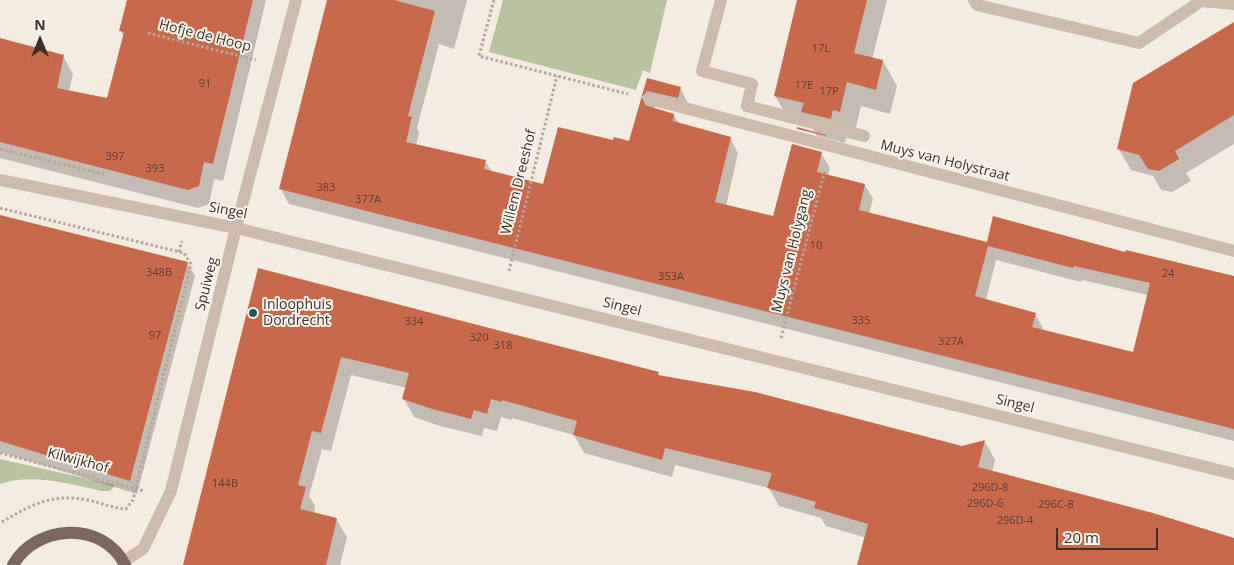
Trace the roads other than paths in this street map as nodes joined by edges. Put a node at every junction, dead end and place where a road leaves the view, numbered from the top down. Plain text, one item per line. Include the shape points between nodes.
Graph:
1 (296, 0) edge
2 (720, 0) edge
3 (974, 0) edge
4 (1201, 1) edge
5 (1234, 4) edge
6 (650, 99) road end
7 (864, 136) dead end
8 (0, 180) edge
9 (236, 228) junction
10 (1234, 251) edge
11 (1234, 474) edge
12 (124, 563) edge
13 (13, 565) edge

1 - 9 street, Spuiweg
2 - 7 street via 702,71 752,84 747,106
3 - 4 street via 977,4 1139,43
4 - 5 street
6 - 10 street, Muys van Holystraat
8 - 9 street, Singel
9 - 11 street, Singel
9 - 12 street, Spuiweg via 171,491 143,549
12 - 13 main road via 104,542 64,532 38,540 26,548

